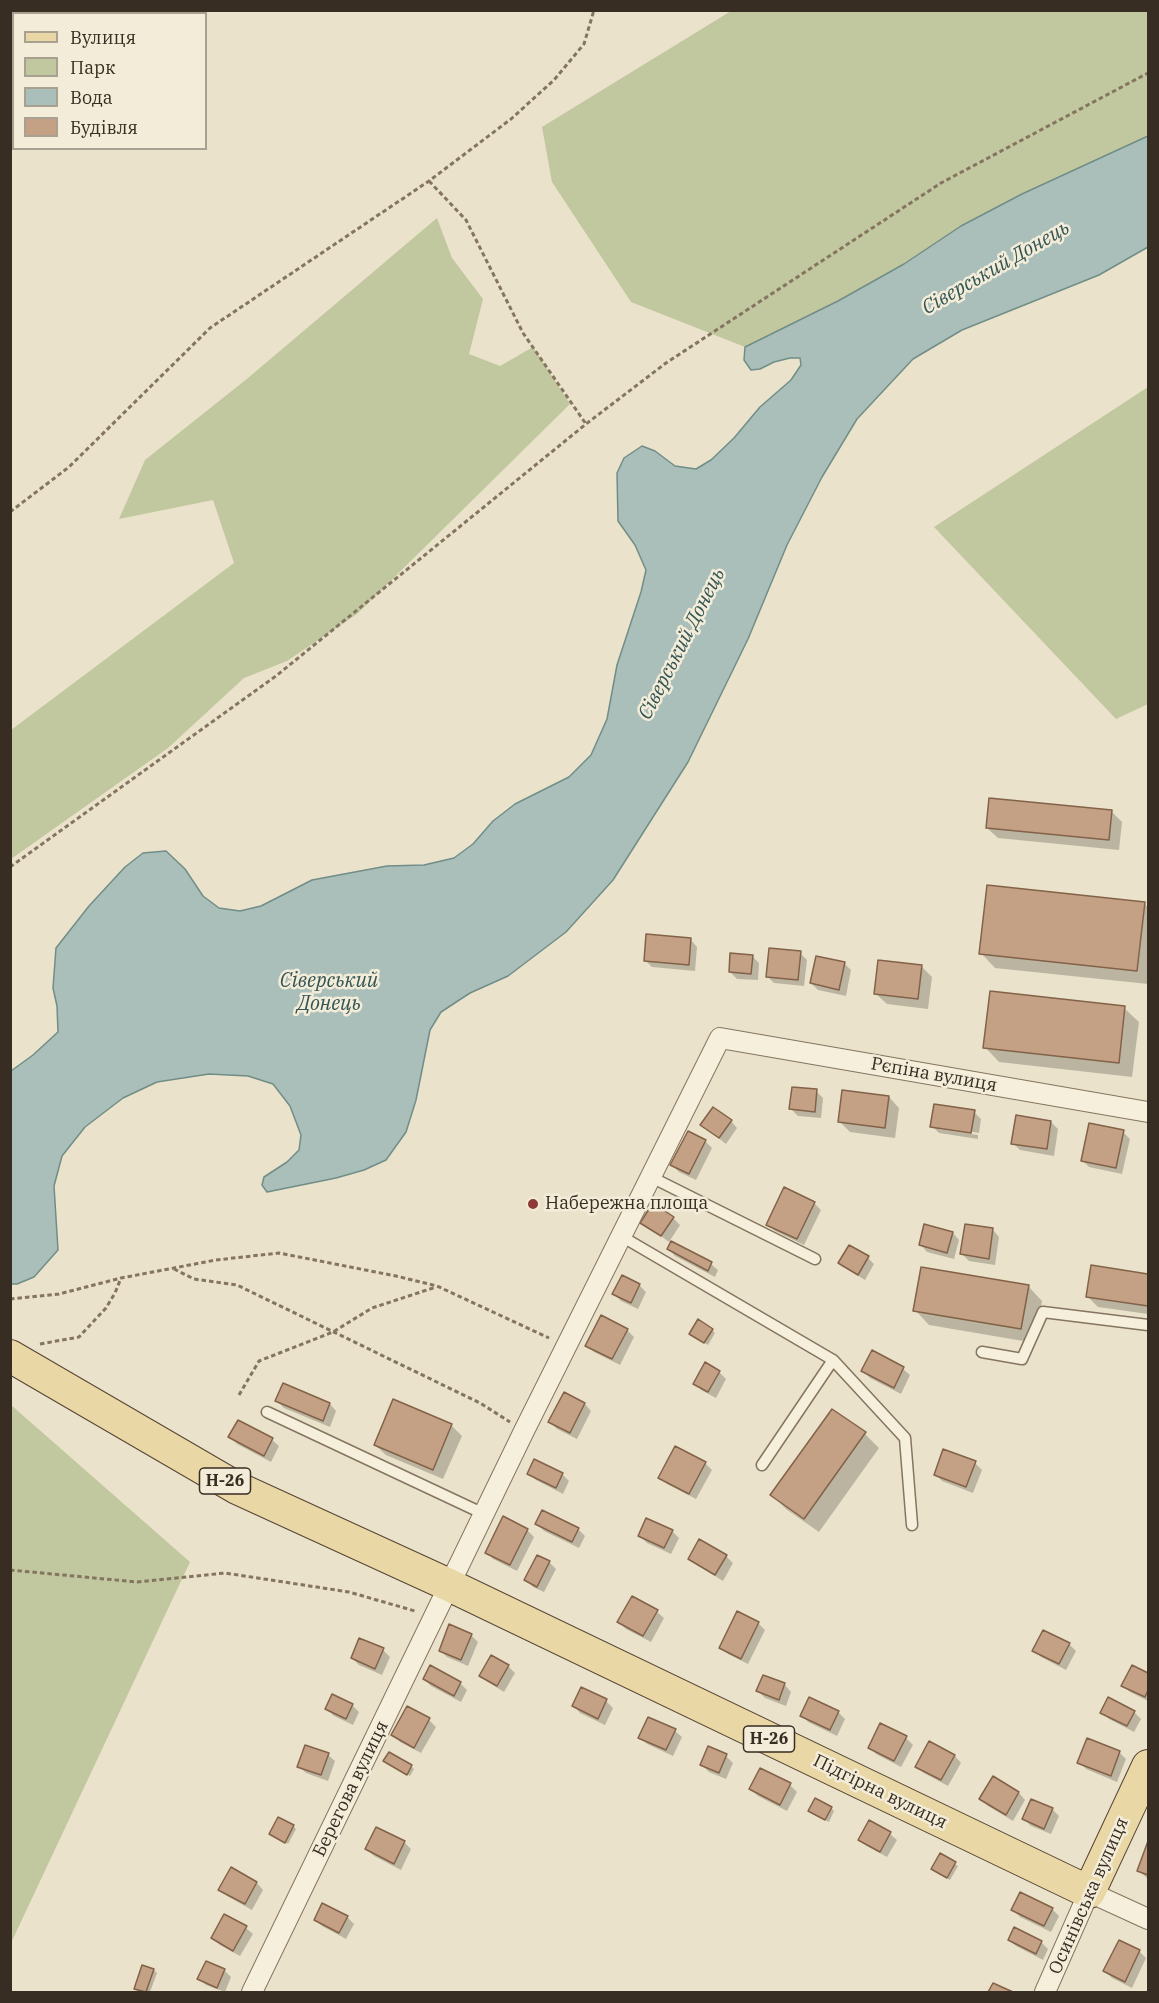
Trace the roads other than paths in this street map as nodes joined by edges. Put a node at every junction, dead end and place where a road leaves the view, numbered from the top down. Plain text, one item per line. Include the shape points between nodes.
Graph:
1 (1149, 1112) edge
2 (651, 1177) junction
3 (621, 1236) junction
4 (815, 1259) dead end
5 (1149, 1325) edge
6 (22, 1351) edge
7 (982, 1352) dead end
8 (832, 1360) junction
9 (267, 1412) dead end
10 (762, 1465) dead end
11 (484, 1514) junction
12 (912, 1525) dead end
13 (449, 1585) junction
14 (1149, 1766) edge
15 (1089, 1892) junction
16 (1149, 1919) edge
17 (252, 1992) edge
18 (1045, 1992) edge

1 - 2 street, Рєпіна вулиця via 720,1038
2 - 3 street
2 - 4 lane
3 - 8 lane
3 - 11 street
5 - 7 lane via 1043,1312 1022,1359
6 - 13 main road, Н-26 via 237,1488
8 - 10 lane
8 - 12 lane via 905,1438
9 - 11 lane
11 - 13 street
13 - 15 main road, Підгірна вулиця / Н-26
13 - 17 street, Берегова вулиця
14 - 15 main road, Осинівська вулиця
15 - 16 street, Підгірна вулиця
15 - 18 street, Осинівська вулиця

